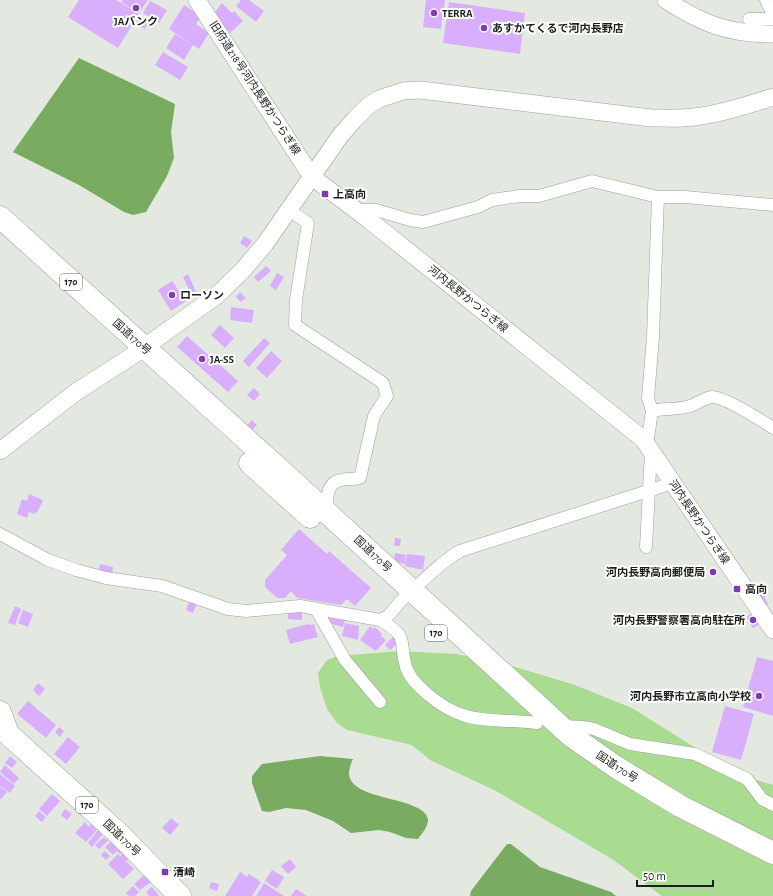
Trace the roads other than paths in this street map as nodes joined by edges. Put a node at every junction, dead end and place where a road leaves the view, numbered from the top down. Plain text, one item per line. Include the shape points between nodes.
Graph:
1 (198, 0) edge
2 (666, 0) edge
3 (766, 0) edge
4 (773, 15) edge
5 (749, 19) dead end
6 (773, 19) edge
7 (773, 34) edge
8 (773, 97) edge
9 (312, 177) junction
10 (658, 197) junction
11 (773, 205) edge
12 (289, 210) junction
13 (356, 210) junction
14 (0, 217) edge
15 (0, 234) edge
16 (137, 351) junction
17 (652, 411) junction
18 (773, 428) edge
19 (649, 448) junction
20 (0, 451) edge
21 (673, 483) junction
22 (648, 491) junction
23 (326, 512) junction
24 (0, 534) edge
25 (646, 547) dead end
26 (407, 596) junction
27 (316, 609) junction
28 (380, 620) junction
29 (773, 630) edge
30 (380, 702) dead end
31 (0, 712) edge
32 (537, 723) junction
33 (560, 726) junction
34 (773, 805) edge
35 (773, 863) edge
36 (180, 896) edge

1 - 9 street, 旧府道218号河内長野かつらぎ線
2 - 7 street via 708,23 731,31
3 - 4 street
5 - 6 street
8 - 9 street via 719,113 693,117 650,118 428,91 403,91 379,99 368,106 340,136
9 - 12 street
9 - 13 street, 河内長野かつらぎ線
10 - 11 street
10 - 13 street via 592,181 539,196 492,200 478,208 423,222 376,210
10 - 17 street via 648,398
12 - 16 street via 251,260 216,296
12 - 23 street via 308,223 296,300 295,325 383,383 387,396 374,416 360,478 333,482 328,490
13 - 19 street, 河内長野かつらぎ線 via 643,439
14 - 16 highway, 国道170号 / 170
15 - 16 highway, 国道170号 / 170
16 - 20 street via 76,392
16 - 23 highway, 国道170号 / 170
16 - 26 highway, 国道170号 / 170
17 - 18 street via 686,407 712,397 729,403
17 - 19 street
19 - 21 street, 河内長野かつらぎ線
19 - 22 street
21 - 22 street
21 - 29 street, 河内長野かつらぎ線
22 - 25 street
22 - 26 street via 460,551 443,561
23 - 26 highway, 国道170号 / 170
24 - 27 street via 48,560 76,570 106,578 162,586 228,608 246,611 300,606
26 - 28 street via 389,616
26 - 32 highway, 国道170号 / 170
26 - 33 highway, 国道170号 / 170
27 - 28 street
27 - 30 street via 345,660
28 - 32 street via 399,633 410,675 420,687 450,711 483,721 512,720
31 - 36 highway, 国道170号 / 170 via 8,734 118,833
32 - 35 highway, 国道170号 / 170 via 562,744 676,817
33 - 34 street via 594,729 630,744 695,754 747,779 762,799
33 - 35 highway, 国道170号 / 170 via 616,767

